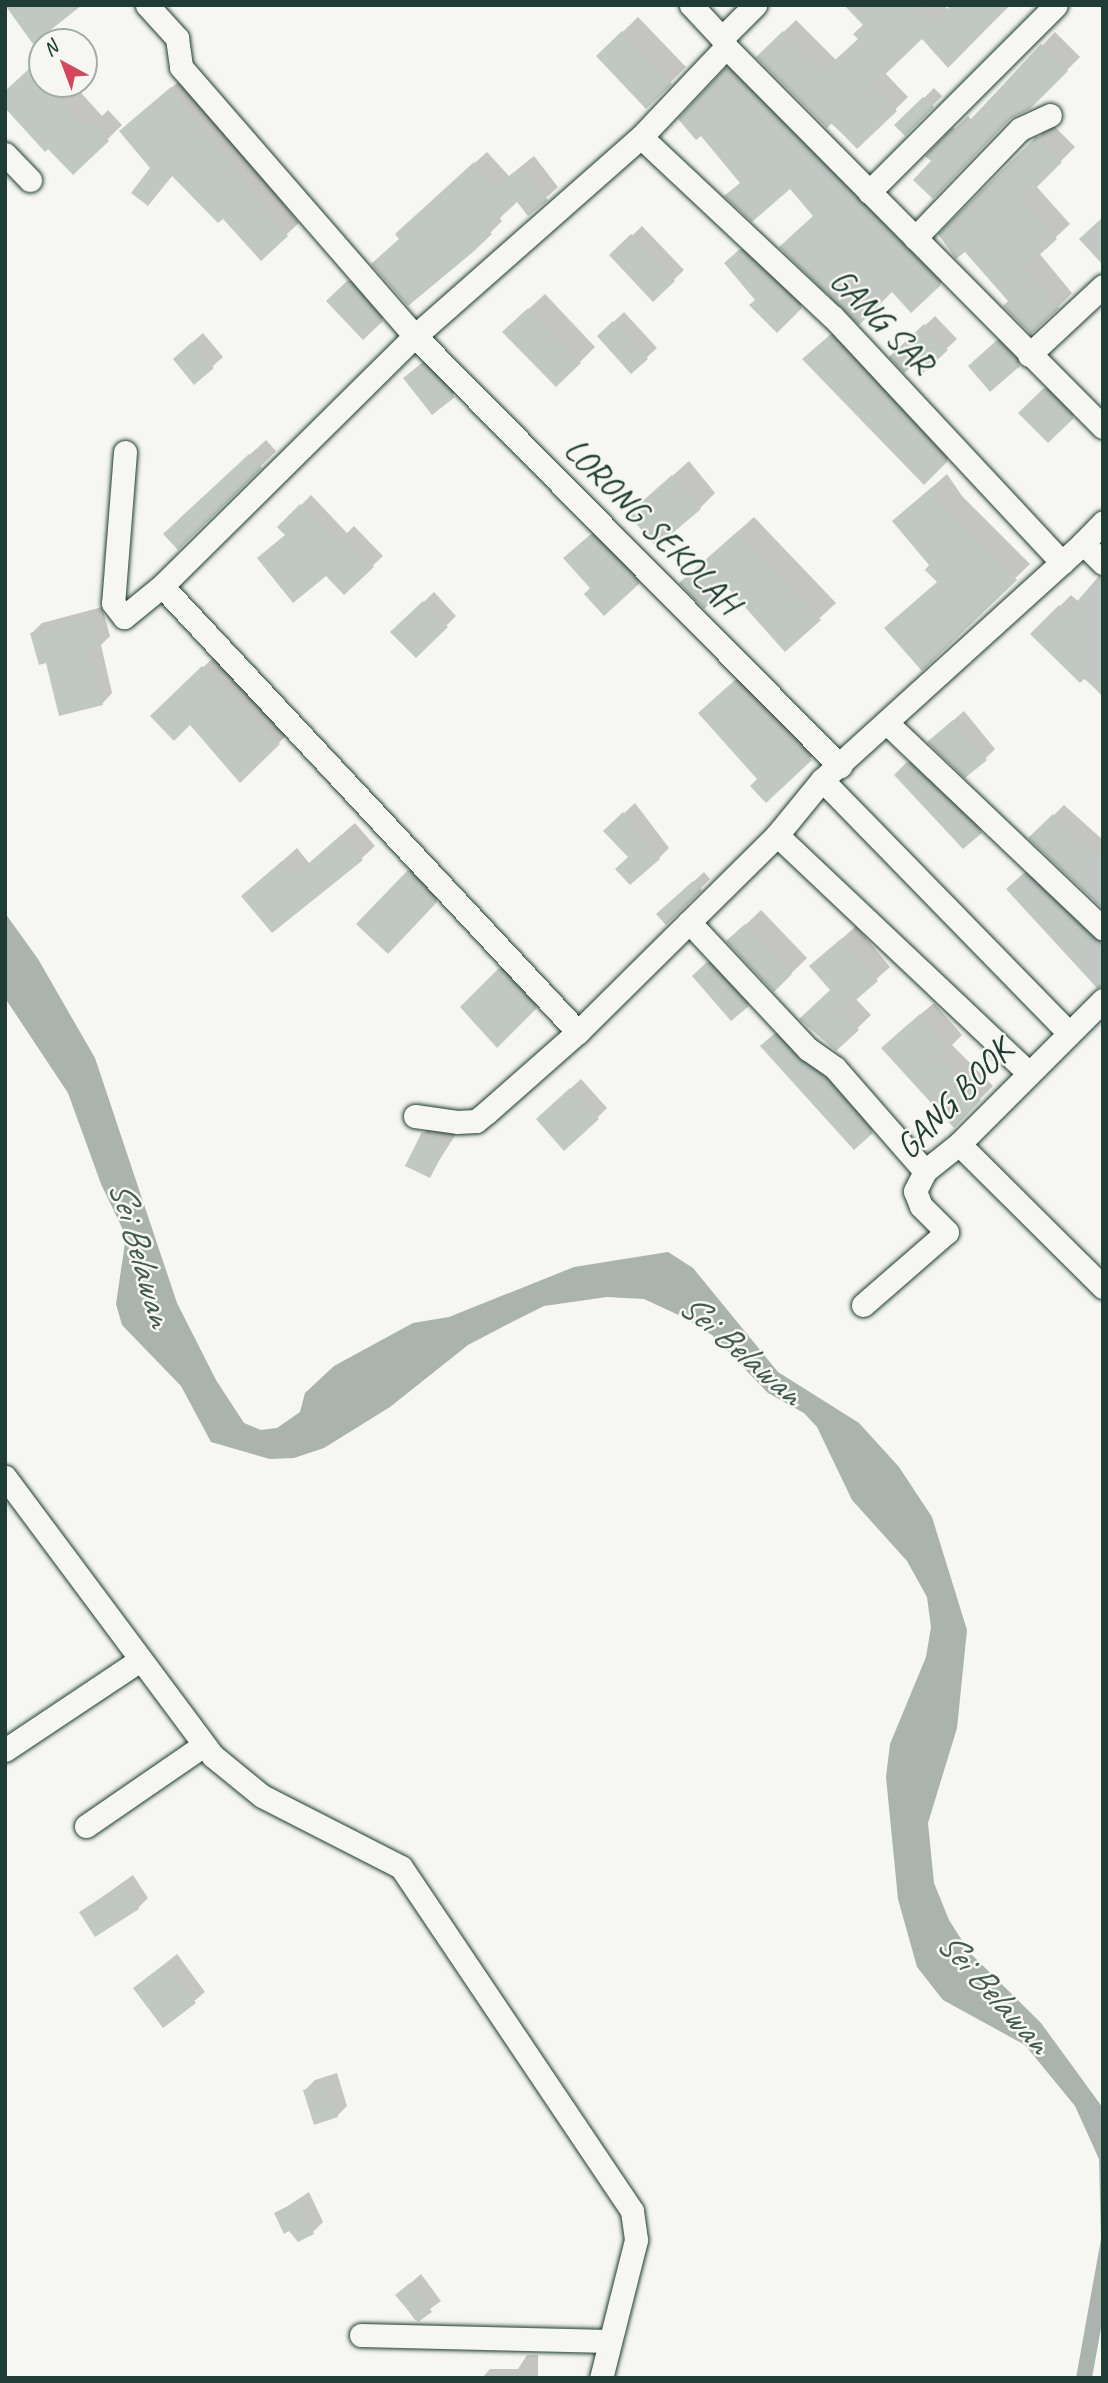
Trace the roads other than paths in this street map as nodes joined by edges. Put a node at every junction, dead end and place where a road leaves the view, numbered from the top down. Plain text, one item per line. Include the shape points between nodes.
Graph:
1 (147, 5) edge
2 (691, 5) edge
3 (755, 5) edge
4 (1055, 5) edge
5 (724, 42) junction
6 (1050, 115) dead end
7 (641, 137) junction
8 (5, 154) edge
9 (30, 180) dead end
10 (869, 192) junction
11 (915, 238) junction
12 (1103, 286) edge
13 (415, 336) junction
14 (1029, 355) junction
15 (1103, 427) edge
16 (125, 452) dead end
17 (1103, 522) edge
18 (1083, 543) junction
19 (1062, 563) junction
20 (1103, 563) edge
21 (162, 586) junction
22 (887, 723) junction
23 (831, 773) junction
24 (777, 835) junction
25 (689, 922) junction
26 (1103, 929) edge
27 (1103, 1000) edge
28 (578, 1032) junction
29 (1068, 1032) junction
30 (1028, 1073) junction
31 (415, 1116) dead end
32 (959, 1144) junction
33 (925, 1171) junction
34 (1103, 1287) edge
35 (863, 1305) dead end
36 (5, 1477) edge
37 (140, 1660) junction
38 (204, 1745) junction
39 (5, 1750) edge
40 (86, 1826) dead end
41 (361, 2335) dead end
42 (608, 2341) junction
43 (601, 2378) edge

1 - 13 street, LORONG SEKOLAH via 177,38 181,67
2 - 5 street
3 - 5 street
4 - 10 street
5 - 7 street
5 - 10 street
6 - 11 street via 1020,129
7 - 13 street
7 - 19 street, GANG SAR via 833,317
8 - 9 street
10 - 11 street
11 - 14 street
12 - 14 street
13 - 21 street
13 - 23 street, LORONG SEKOLAH
14 - 15 street
16 - 21 street via 115,610 127,616
17 - 18 street
18 - 19 street
18 - 20 street
19 - 22 street
21 - 28 street
22 - 23 street
22 - 26 street
23 - 24 street
23 - 29 street, LORONG SEKOLAH
24 - 25 street
24 - 30 street
25 - 28 street
25 - 33 street via 808,1049 835,1068
27 - 29 street, GANG BOOK
28 - 31 street via 476,1121
29 - 30 street, GANG BOOK
30 - 32 street, GANG BOOK
32 - 33 street, GANG BOOK
32 - 34 street
33 - 35 street, GANG BOOK via 915,1191 921,1206 947,1232
36 - 37 street
37 - 38 street
37 - 39 street
38 - 40 street
38 - 42 street via 262,1796 393,1860 411,1881 632,2211 636,2240
41 - 42 street
42 - 43 street

